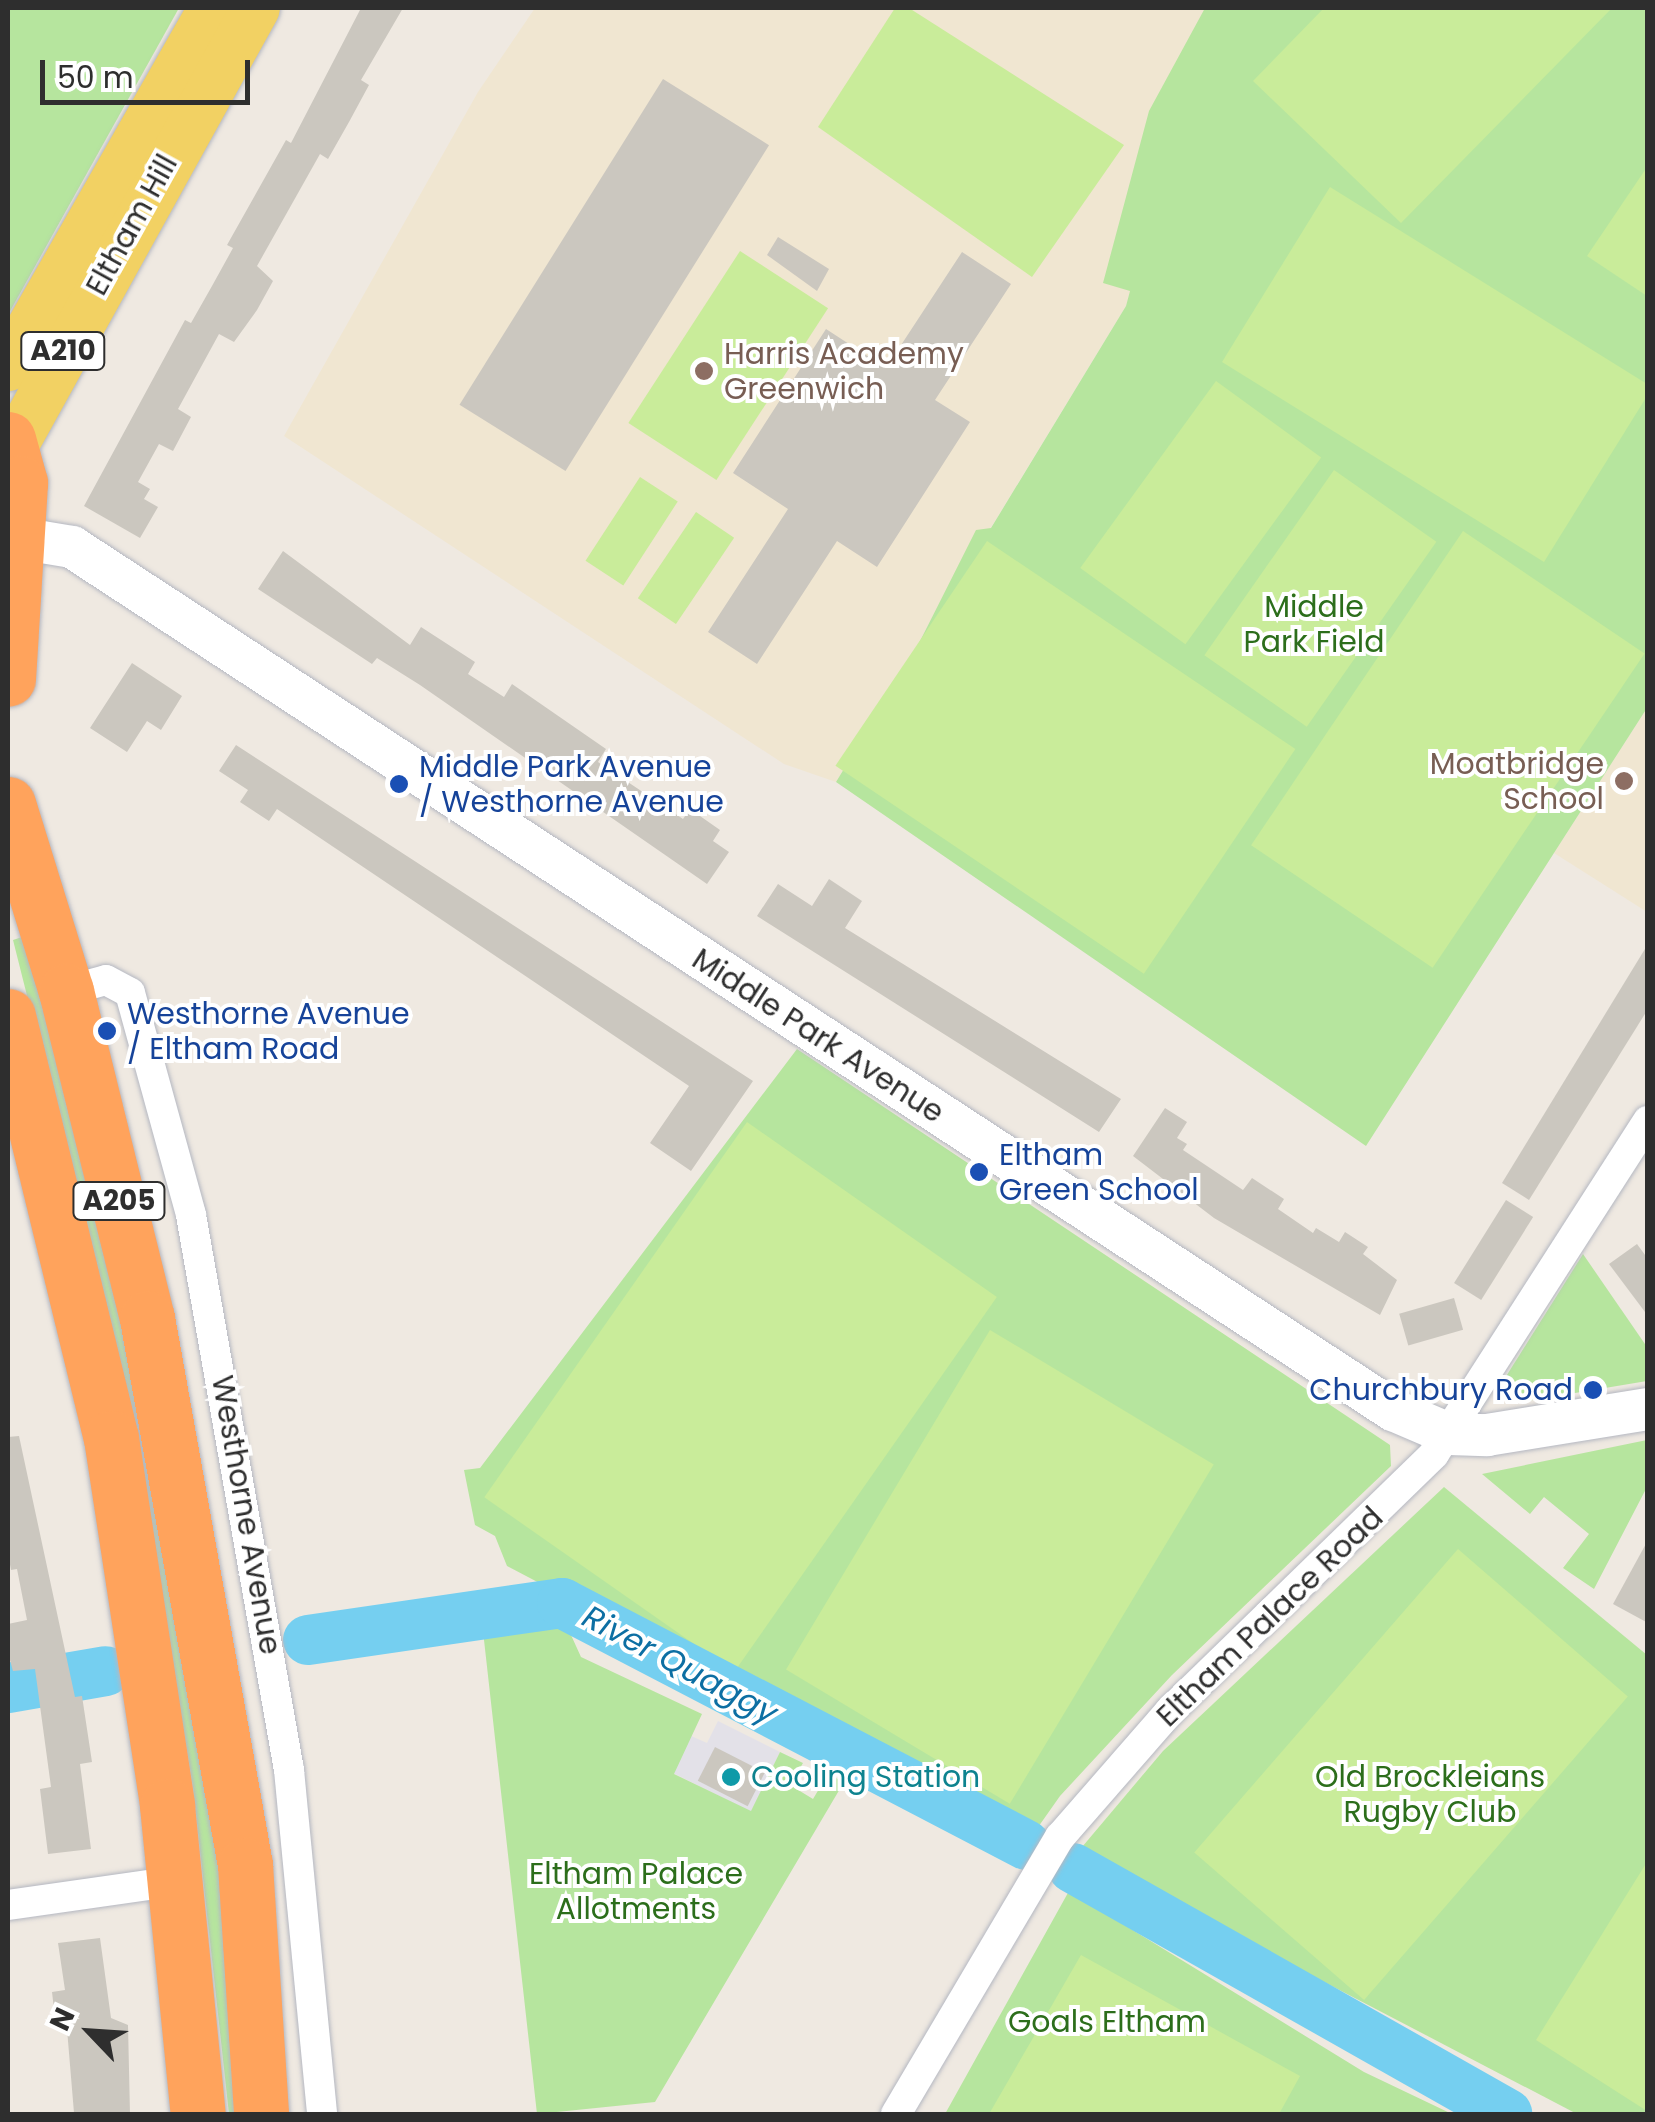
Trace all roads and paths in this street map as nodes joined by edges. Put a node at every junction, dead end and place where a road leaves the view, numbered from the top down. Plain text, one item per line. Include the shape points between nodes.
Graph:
1 (214, 8) edge
2 (256, 8) edge
3 (8, 368) edge
4 (10, 443) edge
5 (18, 538) junction
6 (8, 679) edge
7 (8, 804) edge
8 (79, 987) junction
9 (8, 1016) edge
10 (1648, 1122) edge
11 (1648, 1409) edge
12 (1449, 1434) junction
13 (176, 1881) junction
14 (8, 1905) edge
15 (198, 2114) edge
16 (261, 2114) edge
17 (322, 2114) edge
18 (896, 2114) edge

1 - 3 main road, Eltham Hill / A210
2 - 4 main road, Eltham Hill / A210
4 - 5 highway
5 - 6 highway
5 - 12 street, Middle Park Avenue via 72,547 1302,1354 1393,1410
7 - 8 highway, Westhorne Avenue / A205
8 - 16 highway, Westhorne Avenue / A205 via 202,1604 244,1866
8 - 17 street, Westhorne Avenue via 120,982 130,993 191,1215 289,1770
9 - 13 highway, A205 via 110,1438
10 - 12 street, Eltham Palace Road
11 - 12 street, Middle Park Avenue via 1487,1435
12 - 18 street, Eltham Palace Road via 1416,1474 1184,1697 1060,1836
13 - 14 street
13 - 15 highway, A205

